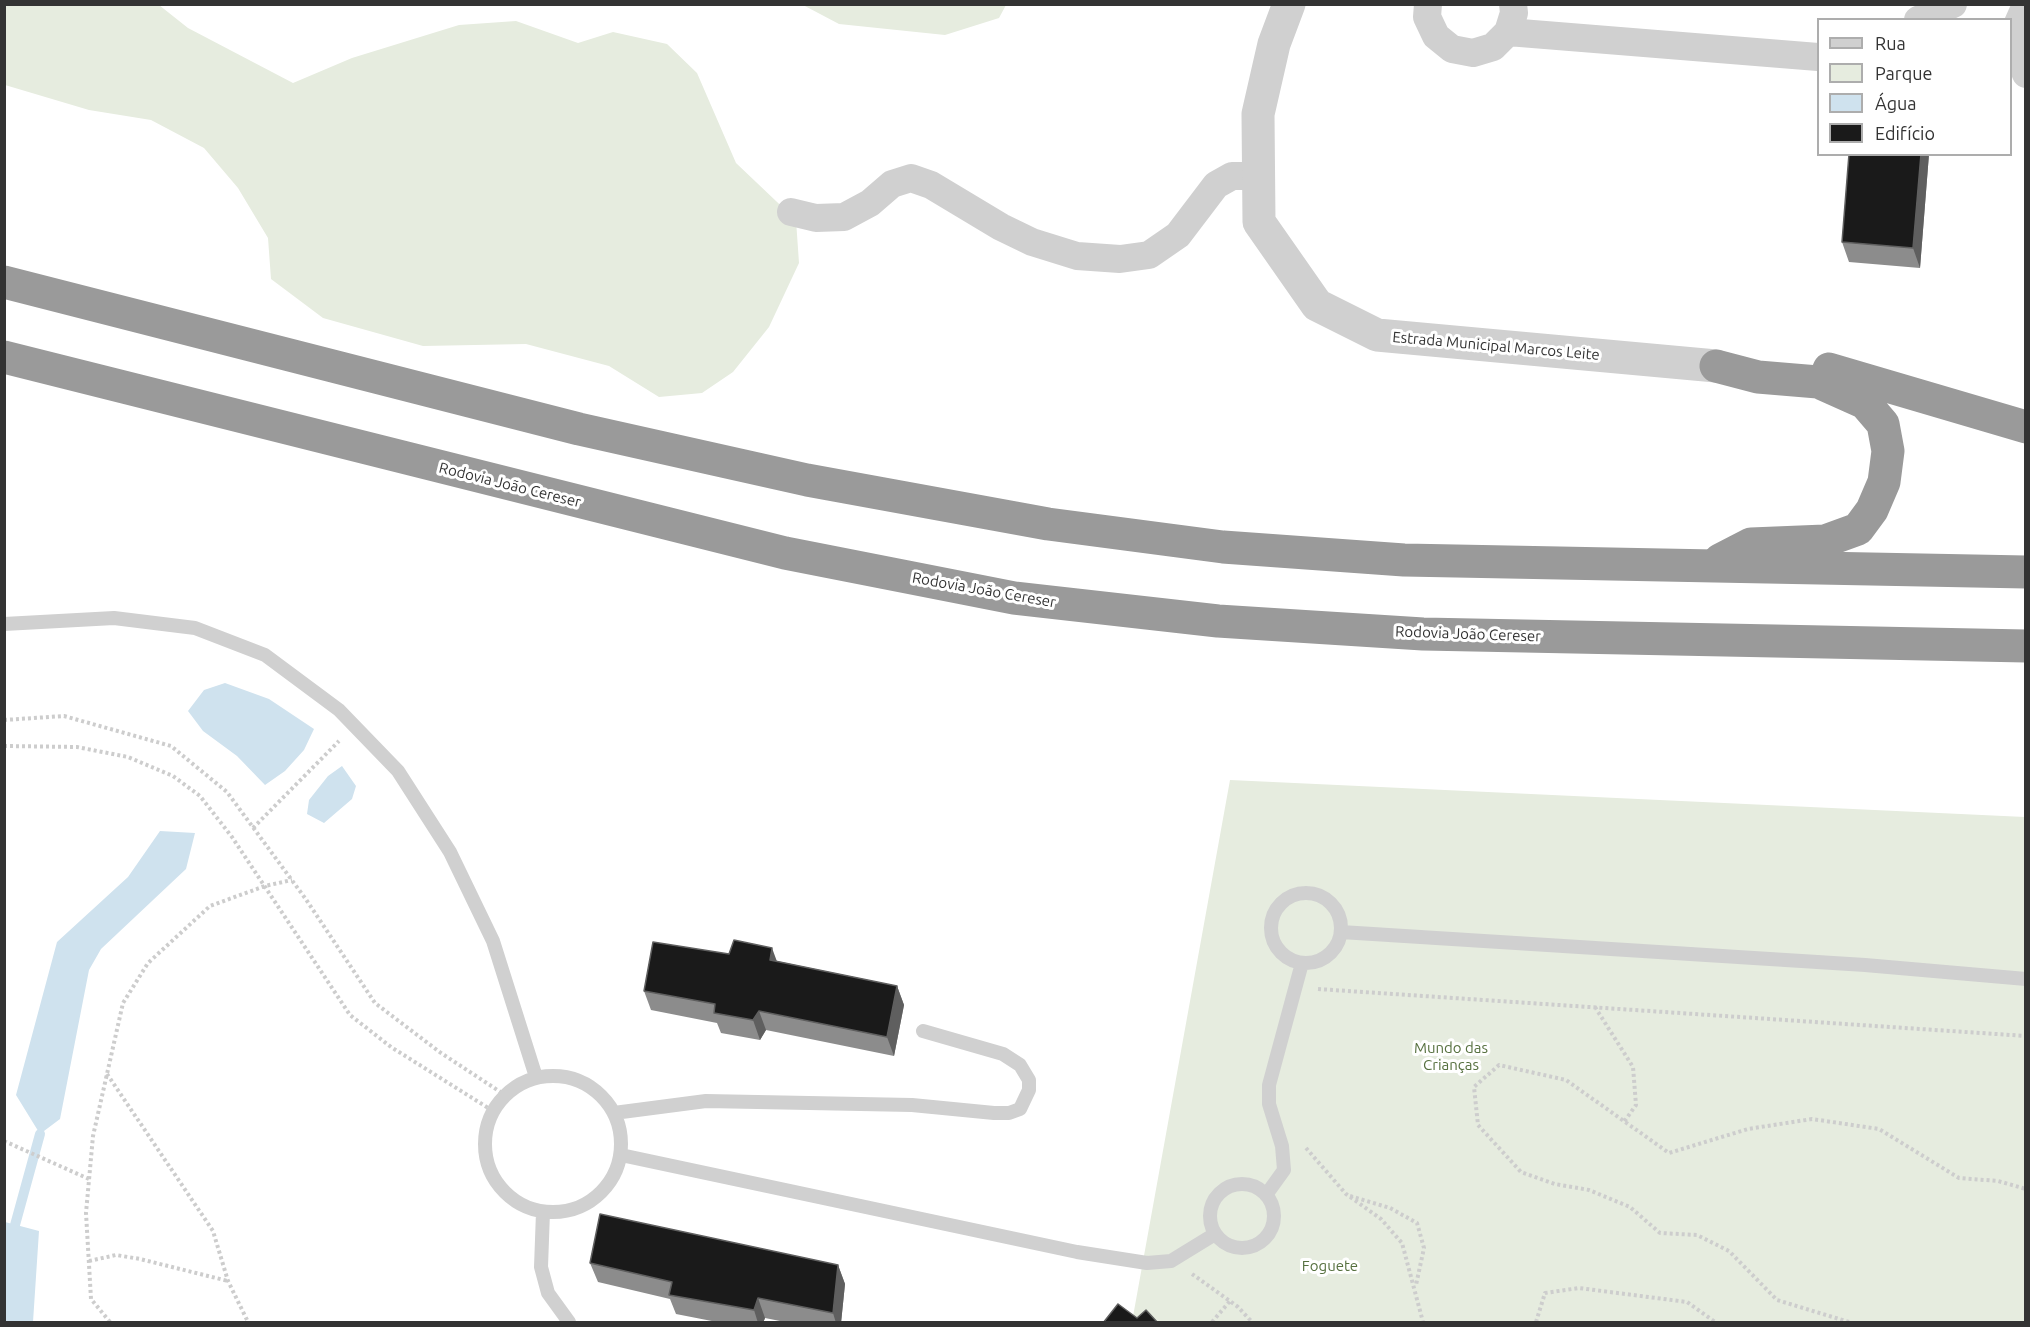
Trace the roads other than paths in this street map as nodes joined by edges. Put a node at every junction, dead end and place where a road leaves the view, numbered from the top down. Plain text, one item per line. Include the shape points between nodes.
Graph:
1 (1289, 4) edge
2 (1428, 4) edge
3 (1513, 4) edge
4 (1953, 4) edge
5 (2025, 5) edge
6 (1922, 18) edge
7 (1508, 33) junction
8 (1817, 57) edge
9 (2025, 74) edge
10 (1258, 176) junction
11 (792, 212) dead end
12 (4, 282) edge
13 (4, 357) edge
14 (1716, 366) junction
15 (2025, 427) edge
16 (1708, 566) junction
17 (2025, 572) edge
18 (4, 624) edge
19 (2025, 646) edge
20 (1341, 932) junction
21 (1302, 963) junction
22 (2025, 979) edge
23 (923, 1031) dead end
24 (536, 1077) junction
25 (614, 1113) junction
26 (621, 1155) junction
27 (1266, 1195) junction
28 (543, 1212) junction
29 (1215, 1234) junction
30 (569, 1323) edge

1 - 10 street, Estrada Municipal Marcos Leite via 1274,44 1258,114
2 - 7 street via 1427,17 1436,36 1452,49 1473,53 1493,47
3 - 7 street
4 - 6 street
5 - 9 street via 2015,30 2016,51
7 - 8 street
10 - 11 street via 1232,176 1224,180 1216,185 1178,236 1149,255 1120,260 1077,256 1032,242 931,185 911,178 892,184 870,203 844,217 816,218
10 - 14 street, Estrada Municipal Marcos Leite via 1260,222 1317,305 1377,335
12 - 16 highway via 579,429 807,480 1047,524 1223,547 1404,560
13 - 19 highway, Rodovia João Cereser via 785,553 1014,598 1218,621 1423,634
14 - 15 highway via 1760,360 1822,367
14 - 16 highway via 1758,377 1818,382 1865,403 1883,424 1888,451 1884,482 1872,510 1858,529 1825,541 1752,544
16 - 17 highway
18 - 24 lane via 114,618 195,628 265,655 339,710 398,771 450,852 493,941
20 - 21 lane via 1328,956
20 - 21 lane via 1340,918 1323,897 1303,894 1284,900 1275,911 1272,938 1284,954
20 - 22 lane
21 - 27 lane via 1269,1085 1269,1104 1282,1146 1284,1170
23 - 25 lane via 1003,1054 1020,1065 1029,1080 1026,1100 1020,1109 994,1113 912,1105 706,1101
24 - 25 lane via 560,1076 582,1082 602,1095
24 - 28 lane via 514,1087 493,1111 484,1148 489,1171 502,1190 521,1205
25 - 26 lane via 621,1133
26 - 28 lane via 602,1192 565,1212
26 - 29 lane via 1077,1252 1147,1263 1171,1261
27 - 29 lane via 1248,1184 1237,1184 1218,1194 1209,1213
27 - 29 lane via 1274,1215 1269,1234 1261,1242 1241,1248
28 - 30 lane via 542,1267 548,1293

